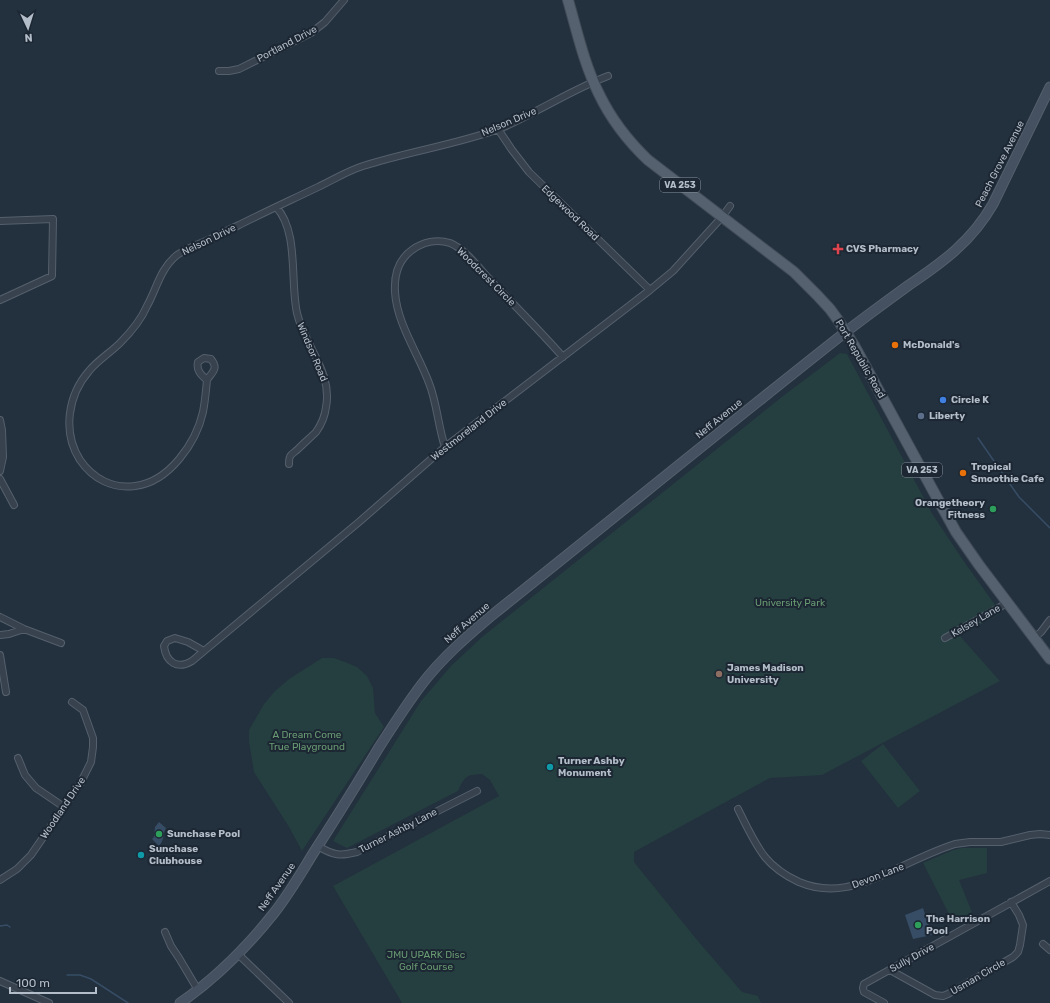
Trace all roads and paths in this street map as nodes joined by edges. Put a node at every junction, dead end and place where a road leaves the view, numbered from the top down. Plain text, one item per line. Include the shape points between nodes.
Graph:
1 (344, 0) edge
2 (568, 0) edge
3 (219, 71) dead end
4 (608, 76) dead end
5 (593, 81) junction
6 (1050, 87) edge
7 (498, 129) junction
8 (730, 206) dead end
9 (276, 207) junction
10 (722, 217) junction
11 (0, 221) edge
12 (650, 290) junction
13 (0, 300) edge
14 (846, 332) junction
15 (563, 357) junction
16 (207, 380) dead end
17 (0, 420) edge
18 (445, 448) junction
19 (289, 464) dead end
20 (0, 471) edge
21 (0, 479) edge
22 (14, 505) dead end
23 (1007, 603) junction
24 (0, 617) edge
25 (1050, 620) edge
26 (24, 629) junction
27 (0, 635) edge
28 (945, 638) dead end
29 (1034, 638) junction
30 (61, 643) dead end
31 (204, 651) junction
32 (0, 655) edge
33 (1050, 659) edge
34 (6, 692) dead end
35 (72, 702) dead end
36 (18, 758) dead end
37 (477, 790) dead end
38 (64, 807) junction
39 (738, 809) dead end
40 (1050, 834) edge
41 (318, 846) junction
42 (0, 880) edge
43 (1050, 881) edge
44 (1011, 902) junction
45 (165, 932) dead end
46 (1043, 944) dead end
47 (1050, 950) edge
48 (238, 954) junction
49 (890, 970) junction
50 (0, 981) edge
51 (198, 990) junction
52 (49, 1003) edge
53 (180, 1003) edge
54 (289, 1003) edge
55 (884, 1003) edge

1 - 3 street, Portland Drive via 326,22 311,33 238,69
2 - 5 main road, Port Republic Road / VA 253
4 - 5 street, Nelson Drive
5 - 7 street, Nelson Drive
5 - 10 main road, Port Republic Road / VA 253 via 610,114 636,148
6 - 14 main road, Peach Grove Avenue via 998,196 972,235 945,260
7 - 9 street, Nelson Drive via 356,169
7 - 12 street, Edgewood Road via 529,172
8 - 10 street, Westmoreland Drive
9 - 16 street, Nelson Drive via 183,251 165,268 148,305 134,327 92,368 75,393 69,426 80,458 93,474 112,484 138,486 159,478 179,460 193,438 203,413
9 - 19 street, Windsor Road via 290,238 298,317 324,376 328,395 320,425 291,455
10 - 12 street, Westmoreland Drive via 673,270
10 - 14 main road, Port Republic Road / VA 253 via 794,272 830,310
11 - 13 street via 53,219 52,276
12 - 15 street, Westmoreland Drive
14 - 23 main road, Port Republic Road / VA 253 via 954,527
14 - 41 main road, Neff Avenue via 458,645 423,683 400,714
15 - 18 street, Westmoreland Drive
15 - 18 street, Woodcrest Circle via 464,252 444,242 433,242 409,252 398,266 395,294 404,326 431,387
17 - 20 street via 3,457
18 - 31 street, Westmoreland Drive
21 - 22 street
23 - 28 street, Kelsey Lane
23 - 29 main road, Port Republic Road / VA 253
24 - 26 street
25 - 29 street
26 - 27 street
26 - 30 street
29 - 33 main road, Port Republic Road / VA 253
31 - 31 street, Westmoreland Drive via 191,661 178,665 169,660 164,646 169,640 178,638
32 - 34 street
35 - 38 street, Woodland Drive via 83,710 93,738 93,747 91,762 85,776
36 - 38 street via 25,775 36,788
37 - 41 street, Turner Ashby Lane via 357,852 344,855 329,853
38 - 42 street, Woodland Drive via 28,859 17,870
39 - 40 street, Devon Lane via 760,850 773,865 796,881 821,888 857,885 958,843 1001,842 1034,834
41 - 48 main road, Neff Avenue via 275,911
43 - 44 street, Sully Drive
44 - 49 street, Sully Drive
44 - 49 street, Usman Circle via 1023,925 1018,952 948,994 935,995
45 - 51 street
46 - 47 street
48 - 51 main road, Neff Avenue
48 - 54 street
49 - 55 street, Sully Drive via 864,984 863,988 864,992
50 - 52 street
51 - 53 main road, Neff Avenue

